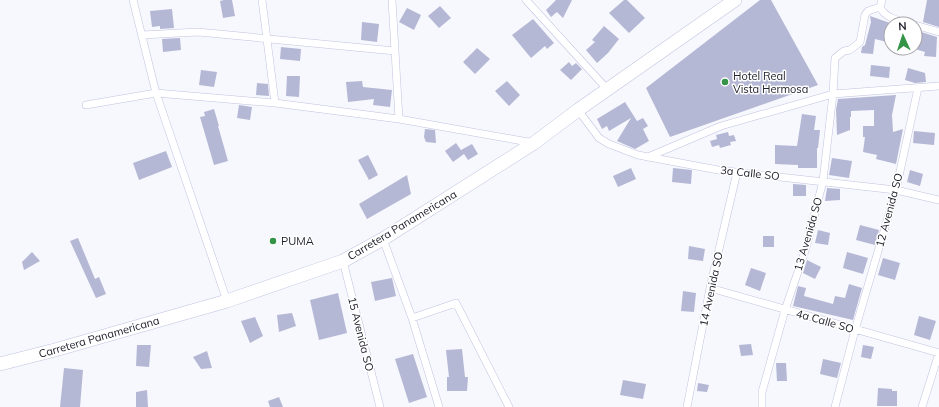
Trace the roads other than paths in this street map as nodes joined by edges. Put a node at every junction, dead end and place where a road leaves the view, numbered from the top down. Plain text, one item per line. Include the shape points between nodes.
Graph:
1 (133, 0) edge
2 (262, 0) edge
3 (392, 0) edge
4 (526, 0) edge
5 (735, 0) edge
6 (881, 3) edge
7 (888, 16) edge
8 (923, 27) edge
9 (939, 32) edge
10 (142, 36) junction
11 (267, 38) junction
12 (395, 51) junction
13 (939, 86) edge
14 (918, 88) junction
15 (607, 89) junction
16 (156, 93) junction
17 (833, 94) junction
18 (275, 103) junction
19 (86, 105) dead end
20 (578, 110) junction
21 (399, 119) junction
22 (534, 143) junction
23 (648, 157) junction
24 (738, 172) junction
25 (823, 181) junction
26 (896, 190) junction
27 (939, 200) edge
28 (383, 239) junction
29 (343, 261) junction
30 (710, 288) junction
31 (227, 301) junction
32 (785, 310) junction
33 (412, 318) junction
34 (855, 330) junction
35 (939, 353) edge
36 (0, 364) edge
37 (380, 407) edge
38 (439, 407) edge
39 (509, 407) edge
40 (687, 407) edge
41 (762, 407) edge
42 (835, 407) edge
43 (922, 407) edge

1 - 10 street
2 - 11 street
3 - 12 street
4 - 15 street
5 - 15 highway, Carretera Panamericana
6 - 7 street via 884,14
6 - 17 street, 13 Avenida SO via 868,11 860,42 835,58
8 - 9 street
10 - 11 street via 198,32
10 - 16 street
11 - 12 street
11 - 18 street
12 - 21 street
13 - 14 street
14 - 17 street
14 - 26 street, 12 Avenida SO
15 - 20 highway, Carretera Panamericana
16 - 18 street
16 - 19 street
16 - 31 street
17 - 23 street via 721,126
17 - 25 street, 13 Avenida SO
18 - 21 street
20 - 22 highway, Carretera Panamericana
20 - 23 street, 3a Calle SO via 599,138
21 - 22 street
22 - 28 highway, Carretera Panamericana
23 - 24 street, 3a Calle SO
24 - 25 street, 3a Calle SO
24 - 30 street, 14 Avenida SO
25 - 26 street, 3a Calle SO
25 - 32 street, 13 Avenida SO via 806,248
26 - 27 street, 3a Calle SO
26 - 34 street, 12 Avenida SO
28 - 29 highway, Carretera Panamericana
28 - 33 street
29 - 31 highway, Carretera Panamericana
29 - 37 street, 15 Avenida SO
30 - 32 street, 4a Calle SO
30 - 40 street, 14 Avenida SO
31 - 36 highway, Carretera Panamericana
32 - 34 street, 4a Calle SO
32 - 41 street, 13 Avenida SO via 762,392
33 - 38 street
33 - 39 street via 456,303
34 - 35 street, 4a Calle SO
34 - 42 street, 12 Avenida SO
35 - 43 street

